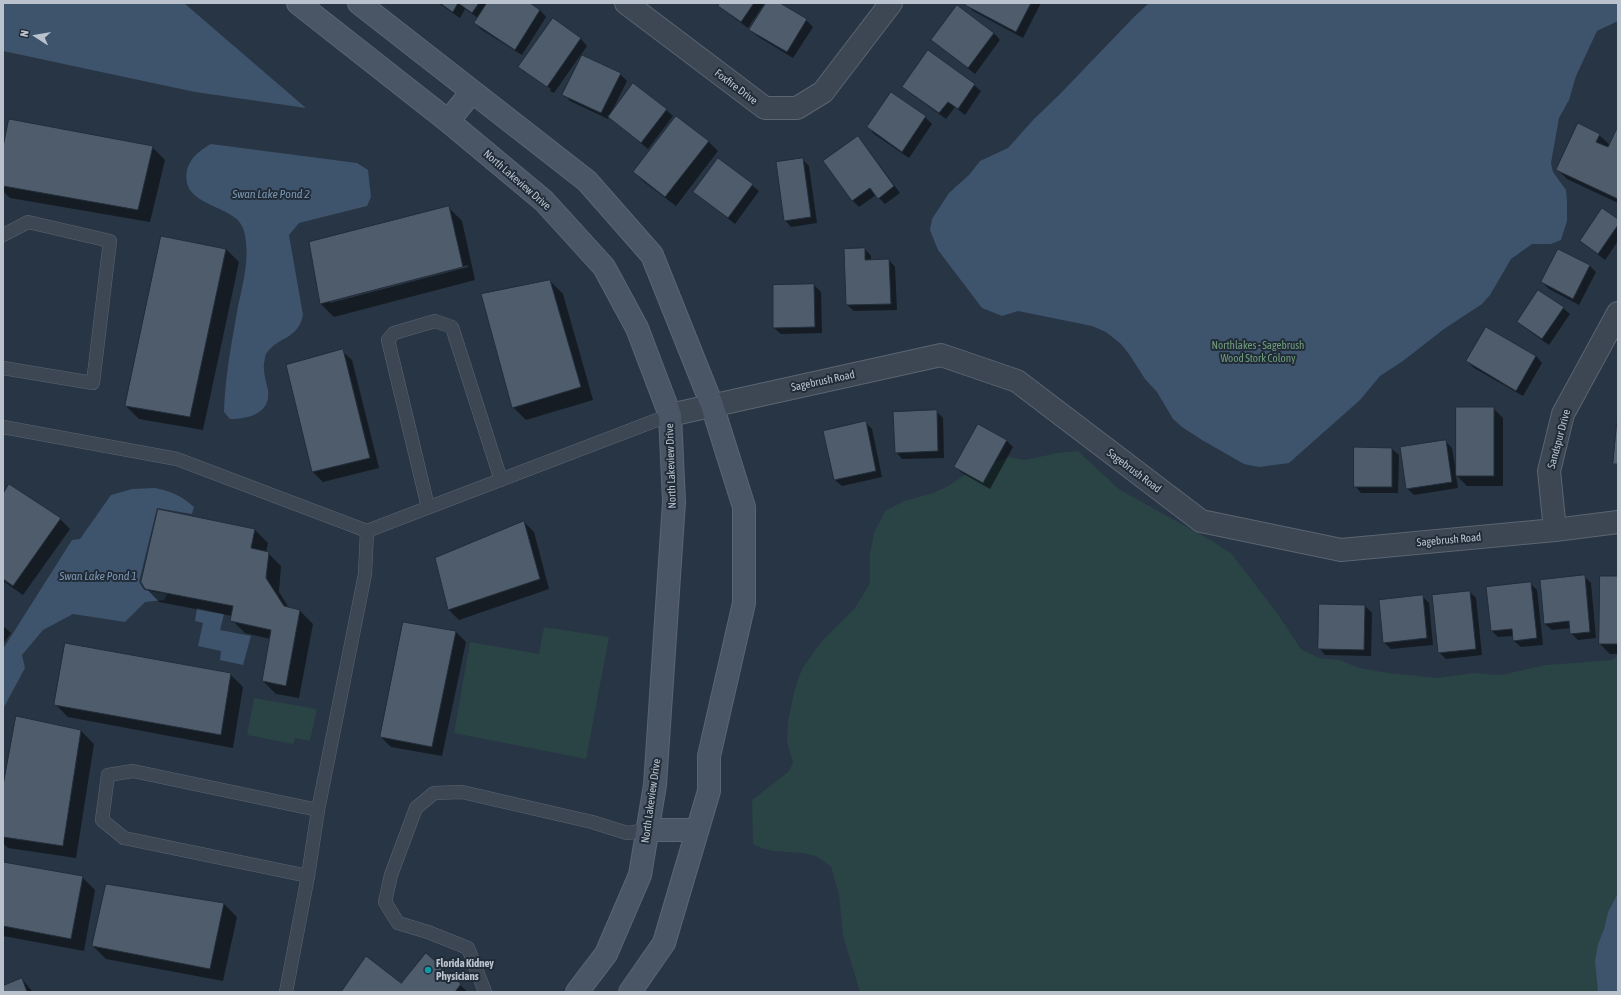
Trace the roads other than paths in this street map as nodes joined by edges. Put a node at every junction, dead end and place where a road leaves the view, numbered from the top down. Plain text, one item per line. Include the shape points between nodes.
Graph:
1 (298, 3) edge
2 (359, 3) edge
3 (626, 3) edge
4 (891, 3) edge
5 (472, 92) junction
6 (448, 121) junction
7 (3, 235) edge
8 (1618, 313) edge
9 (3, 368) edge
10 (712, 405) junction
11 (670, 415) junction
12 (3, 427) edge
13 (501, 480) junction
14 (428, 507) junction
15 (1618, 522) edge
16 (367, 530) junction
17 (1555, 530) junction
18 (318, 810) junction
19 (648, 830) junction
20 (697, 830) junction
21 (308, 876) junction
22 (286, 992) edge
23 (485, 992) edge
24 (577, 992) edge
25 (630, 992) edge

1 - 6 street, North Lakeview Drive
2 - 5 street
3 - 4 street, Foxfire Drive via 765,108 797,108 824,92
5 - 6 street
5 - 10 street via 587,181 652,255
6 - 11 street, North Lakeview Drive via 544,201 604,268 637,328
7 - 9 lane via 28,222 110,241 93,382
8 - 17 street, Sandspur Drive via 1563,414 1549,471
10 - 11 street, Sagebrush Road
10 - 17 street, Sagebrush Road via 941,355 1017,381 1200,521 1341,550
10 - 20 street via 744,507 744,603 709,756 709,791
11 - 13 lane
11 - 19 street, North Lakeview Drive via 674,502 655,785
12 - 16 lane via 177,459
13 - 14 lane
13 - 14 lane via 452,328 435,321 394,333 388,340
14 - 16 lane
15 - 17 street, Sagebrush Road
16 - 18 lane via 365,574
18 - 21 lane
18 - 21 lane via 133,771 108,775 102,820 124,838
19 - 20 street
19 - 23 lane via 627,833 592,822 462,792 434,793 416,808 391,875 385,902 398,923 468,948
19 - 24 street, North Lakeview Drive via 640,875 606,954
20 - 25 street via 664,943
21 - 22 lane

